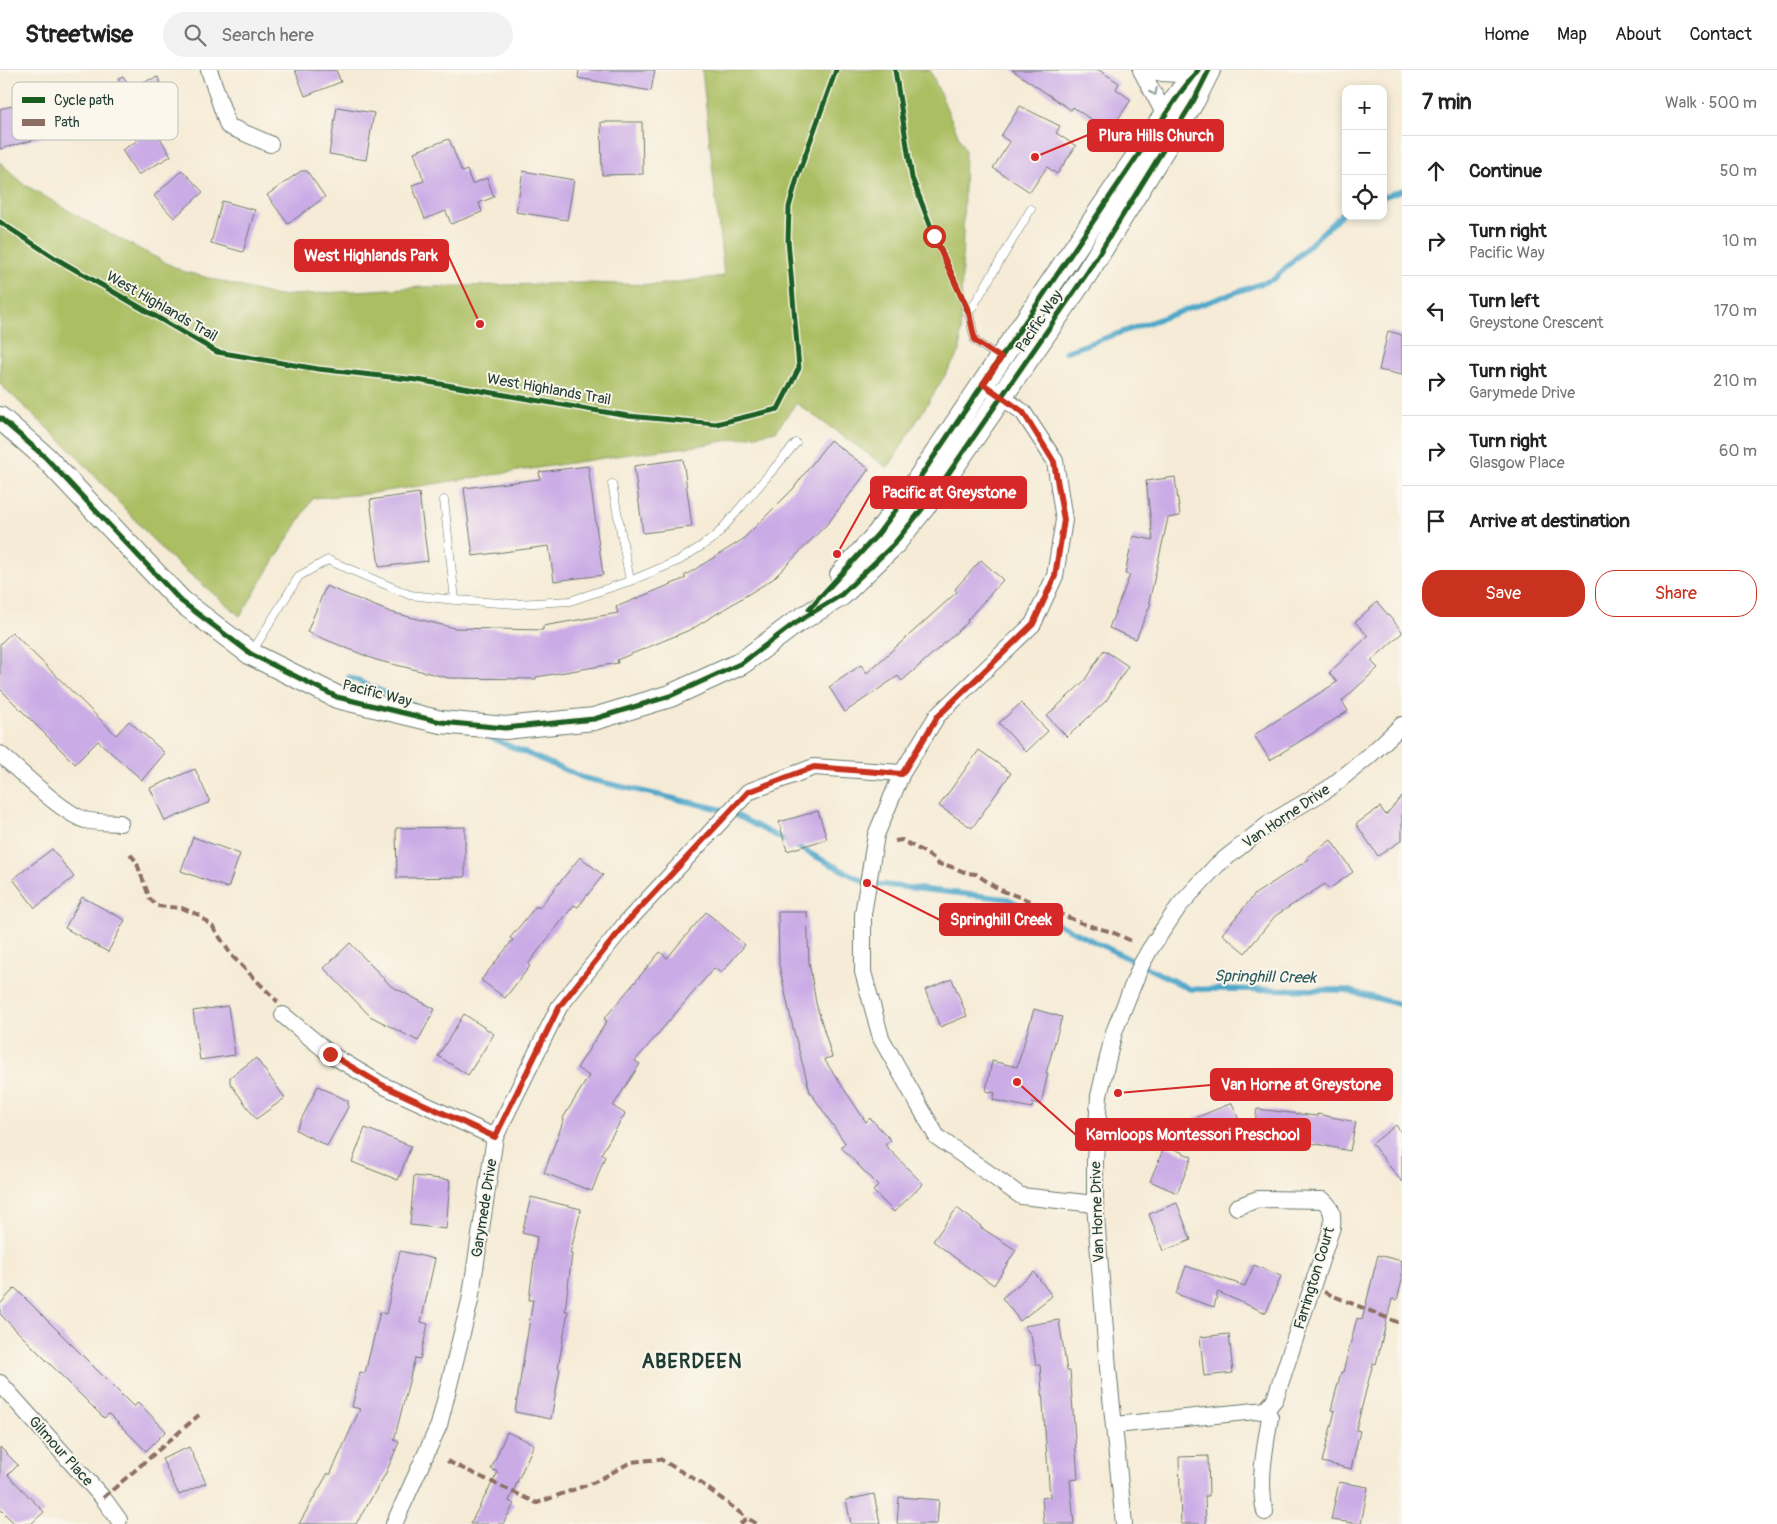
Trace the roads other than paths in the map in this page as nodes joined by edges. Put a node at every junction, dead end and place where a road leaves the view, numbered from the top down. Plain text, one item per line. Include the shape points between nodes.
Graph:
1 (209, 70) edge
2 (1141, 70) edge
3 (1152, 70) edge
4 (1200, 72) edge
5 (1165, 115) junction
6 (270, 144) dead end
7 (1031, 209) dead end
8 (1001, 358) junction
9 (983, 384) junction
10 (1002, 398) junction
11 (0, 418) edge
12 (796, 443) dead end
13 (612, 484) dead end
14 (444, 500) dead end
15 (630, 582) junction
16 (455, 600) junction
17 (795, 623) junction
18 (251, 654) junction
19 (1402, 725) edge
20 (0, 754) edge
21 (902, 774) junction
22 (120, 823) dead end
23 (282, 1016) dead end
24 (495, 1137) junction
25 (1095, 1204) junction
26 (1237, 1207) dead end
27 (0, 1383) edge
28 (1266, 1410) junction
29 (1115, 1425) junction
30 (1265, 1512) dead end
31 (119, 1520) dead end
32 (394, 1524) edge
33 (1124, 1524) edge

1 - 6 street via 228,126
2 -> 5 street
3 - 4 street via 1162,73
4 - 5 main road, Pacific Way
4 - 10 main road, Pacific Way via 1189,108 1087,273
5 - 8 main road, Pacific Way
7 - 8 lane via 969,313 975,341
8 - 9 main road, Pacific Way
9 - 10 street
9 - 17 main road, Pacific Way via 878,534
10 - 17 main road, Pacific Way via 935,493 894,544 841,595
10 - 21 street via 1023,412 1054,462 1064,520 1055,576 1033,624 938,716
11 - 18 main road, Pacific Way via 45,457 181,601
12 - 15 lane via 715,536 680,560
13 - 15 lane
14 - 16 lane
15 - 16 lane via 570,601 517,604
16 - 18 lane via 410,595 328,560 299,576
17 - 18 main road, Pacific Way via 742,663 670,696 594,719 505,728 441,722 337,697
19 - 25 street, Van Horne Drive via 1328,789 1270,823 1217,865 1179,906 1150,949 1114,1032 1099,1096
20 - 22 street via 59,805 86,820
21 - 24 street, Garymede Drive via 814,767 748,792 626,923 559,1007
21 - 25 street via 876,834 863,914 863,972 881,1038 937,1137 1021,1196
23 - 24 street via 330,1054 382,1085
24 - 32 street, Garymede Drive via 470,1301 439,1425
25 - 29 street, Van Horne Drive
26 - 28 street, Farrington Court via 1258,1199 1323,1200 1333,1214 1332,1227 1276,1399
27 - 31 street, Gilmour Place
28 - 29 street
28 - 30 street via 1270,1417 1263,1461
29 - 33 street, Van Horne Drive

